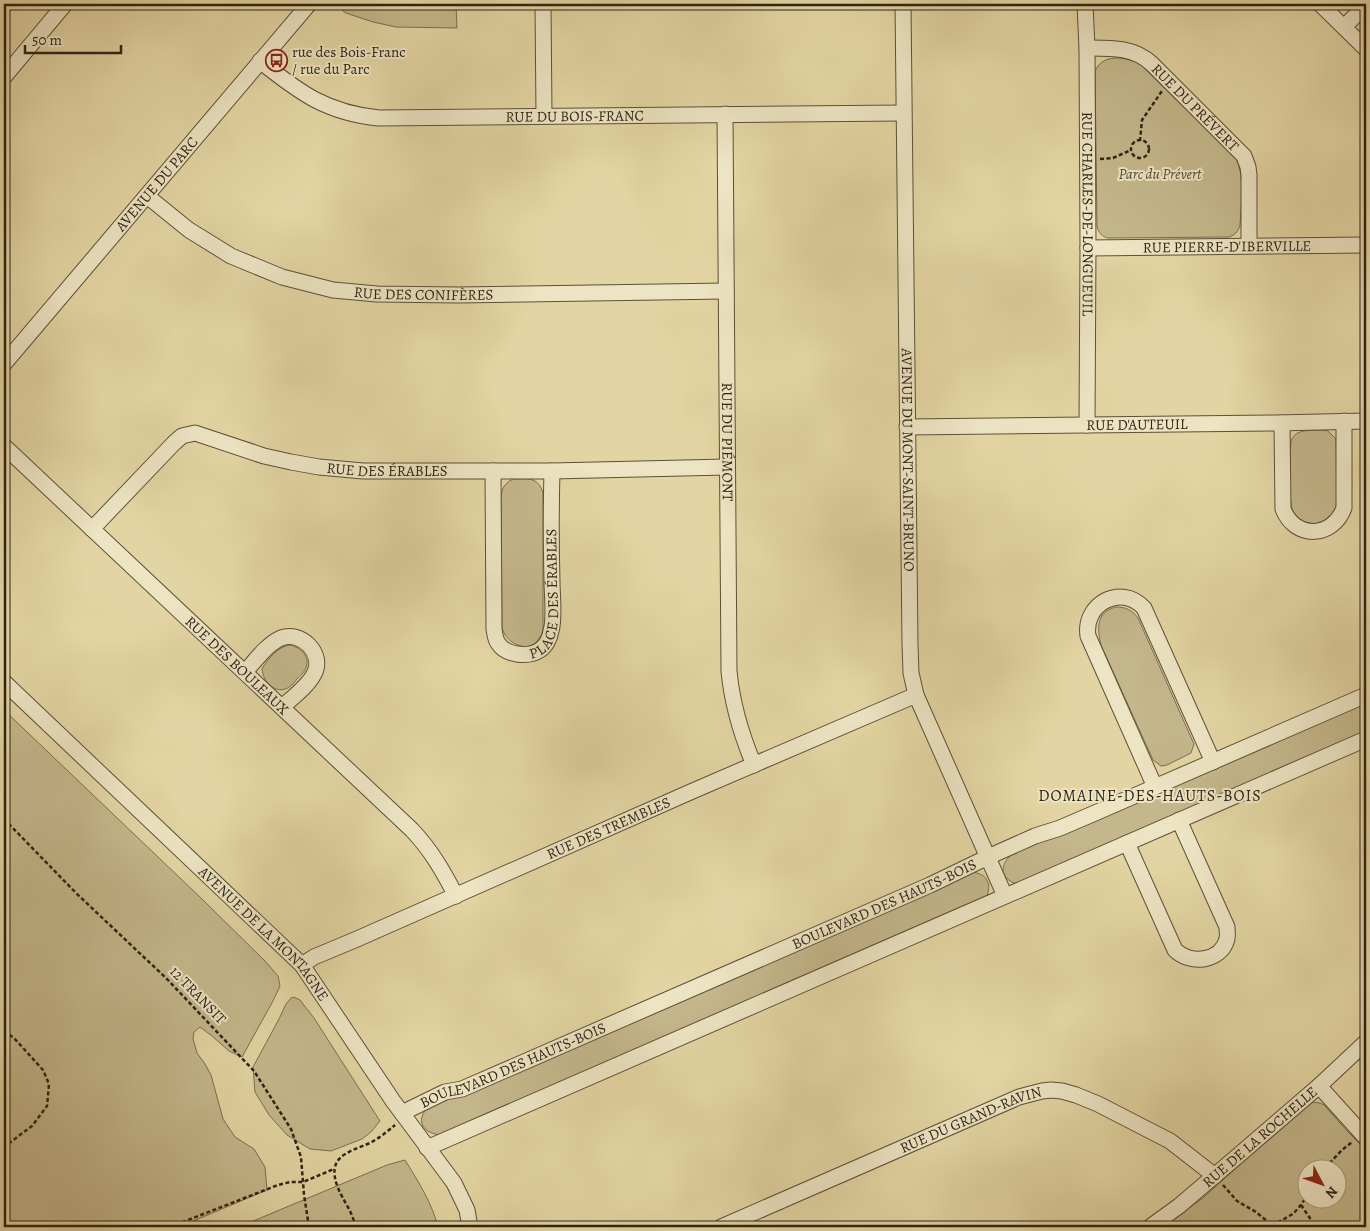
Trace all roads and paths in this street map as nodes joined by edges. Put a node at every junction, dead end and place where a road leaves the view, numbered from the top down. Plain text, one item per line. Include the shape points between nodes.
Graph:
1 (65, 4) edge
2 (309, 4) edge
3 (543, 4) edge
4 (903, 4) edge
5 (1085, 4) edge
6 (1320, 4) edge
7 (1366, 5) edge
8 (1344, 27) junction
9 (1087, 48) junction
10 (1366, 49) edge
11 (260, 61) junction
12 (4, 77) edge
13 (1170, 82) junction
14 (903, 113) junction
15 (725, 114) junction
16 (544, 116) junction
17 (1140, 141) junction
18 (1131, 150) junction
19 (1087, 160) junction
20 (147, 196) junction
21 (1366, 245) edge
22 (1249, 246) junction
23 (1088, 248) junction
24 (726, 291) junction
25 (4, 364) edge
26 (1344, 421) junction
27 (1366, 421) edge
28 (1282, 423) junction
29 (1087, 425) junction
30 (907, 427) junction
31 (4, 446) edge
32 (727, 467) junction
33 (493, 471) junction
34 (552, 471) junction
35 (92, 529) junction
36 (245, 672) junction
37 (4, 682) edge
38 (1366, 695) edge
39 (916, 696) junction
40 (282, 708) junction
41 (1366, 739) edge
42 (1213, 762) junction
43 (754, 765) junction
44 (1156, 787) junction
45 (4, 818) edge
46 (1180, 820) junction
47 (1127, 843) junction
48 (988, 857) junction
49 (456, 896) junction
50 (1005, 896) junction
51 (302, 965) junction
52 (4, 1031) edge
53 (1366, 1042) edge
54 (1319, 1086) junction
55 (402, 1113) junction
56 (387, 1132) dead end
57 (1361, 1138) edge
58 (4, 1147) edge
59 (427, 1148) junction
60 (1334, 1158) edge
61 (334, 1169) junction
62 (1218, 1179) junction
63 (303, 1182) junction
64 (1299, 1208) edge
65 (1303, 1208) edge
66 (170, 1227) edge
67 (309, 1227) edge
68 (356, 1227) edge
69 (470, 1227) edge
70 (721, 1227) edge
71 (1150, 1227) edge
72 (1272, 1227) edge
73 (1316, 1227) edge

1 - 12 street
2 - 11 street, AVENUE DU PARC
3 - 16 street
4 - 14 street, AVENUE DU MONT-SAINT-BRUNO
5 - 9 street, RUE CHARLES-DE-LONGUEUIL
6 - 8 street
7 - 8 street
8 - 10 street
9 - 13 street, RUE DU PRÉVERT via 1118,49 1139,54
9 - 19 street, RUE CHARLES-DE-LONGUEUIL
11 - 16 street, RUE DU BOIS-FRANC via 317,101 362,116
11 - 20 street, AVENUE DU PARC
13 - 17 path via 1142,120
13 - 22 street, RUE DU PRÉVERT via 1244,156 1249,175
14 - 15 street, RUE DU BOIS-FRANC
14 - 30 street, AVENUE DU MONT-SAINT-BRUNO
15 - 16 street, RUE DU BOIS-FRANC
15 - 24 street, RUE DU PIÉMONT
17 - 18 path via 1135,142
17 - 18 path via 1148,147 1146,155 1136,157
18 - 19 path via 1113,158
19 - 23 street, RUE CHARLES-DE-LONGUEUIL
20 - 24 street, RUE DES CONIFÈRES via 189,230 231,256 282,277 330,289 377,294 458,295
20 - 25 street, AVENUE DU PARC
21 - 22 street, RUE PIERRE-D'IBERVILLE
22 - 23 street, RUE PIERRE-D'IBERVILLE
23 - 29 street, RUE CHARLES-DE-LONGUEUIL
24 - 32 street, RUE DU PIÉMONT
26 - 27 street, RUE D'AUTEUIL
26 - 28 street, RUE D'AUTEUIL
26 - 28 street via 1344,508 1335,523 1314,532 1295,525 1283,510
28 - 29 street, RUE D'AUTEUIL
29 - 30 street, RUE D'AUTEUIL
30 - 39 street, AVENUE DU MONT-SAINT-BRUNO via 910,644
31 - 35 street, RUE DES BOULEAUX
32 - 34 street, RUE DES ÉRABLES
32 - 43 street, RUE DU PIÉMONT via 730,688
33 - 34 street, RUE DES ÉRABLES
33 - 34 street, PLACE DES ÉRABLES via 494,633 502,648 520,654 542,649 552,627
33 - 35 street, RUE DES ÉRABLES via 363,471 319,467 264,456 190,434 174,443
35 - 36 street, RUE DES BOULEAUX
36 - 40 street, RUE DES BOULEAUX
36 - 40 street via 269,645 280,639 291,636 307,643 317,666 308,682
37 - 51 street, AVENUE DE LA MONTAGNE
38 - 42 street, BOULEVARD DES HAUTS-BOIS
39 - 43 street, RUE DES TREMBLES
39 - 48 street, AVENUE DU MONT-SAINT-BRUNO
40 - 49 street, RUE DES BOULEAUX via 418,837 437,860
41 - 46 street
42 - 44 street, BOULEVARD DES HAUTS-BOIS
42 - 44 street via 1144,608 1130,598 1114,596 1092,614 1088,636
43 - 49 street, RUE DES TREMBLES
44 - 48 street, BOULEVARD DES HAUTS-BOIS
45 - 63 path, 12 TRANSIT via 77,894 166,978 254,1071 291,1129 301,1157
46 - 47 street
46 - 47 street via 1227,927 1225,944 1209,957 1190,959 1175,950
47 - 50 street
48 - 50 street, AVENUE DU MONT-SAINT-BRUNO
48 - 55 street, BOULEVARD DES HAUTS-BOIS via 951,876
49 - 51 street, RUE DES TREMBLES
50 - 59 street
51 - 55 street, AVENUE DE LA MONTAGNE
52 - 58 path via 42,1070 50,1084 47,1106 32,1126
53 - 54 street, RUE DE LA ROCHELLE
54 - 57 street
54 - 62 street, RUE DE LA ROCHELLE
55 - 59 street, AVENUE DE LA MONTAGNE
56 - 61 path via 343,1155
57 - 60 path
59 - 69 street, AVENUE DE LA MONTAGNE via 459,1193
61 - 63 path
61 - 68 path via 338,1188
62 - 70 street, RUE DU GRAND-RAVIN via 1170,1141 1098,1104 1069,1092 1042,1091 1019,1097
62 - 71 street, RUE DE LA ROCHELLE
62 - 72 path via 1237,1201
63 - 66 path via 278,1185
63 - 67 path, 12 TRANSIT
64 - 72 path via 1292,1216
65 - 73 path

